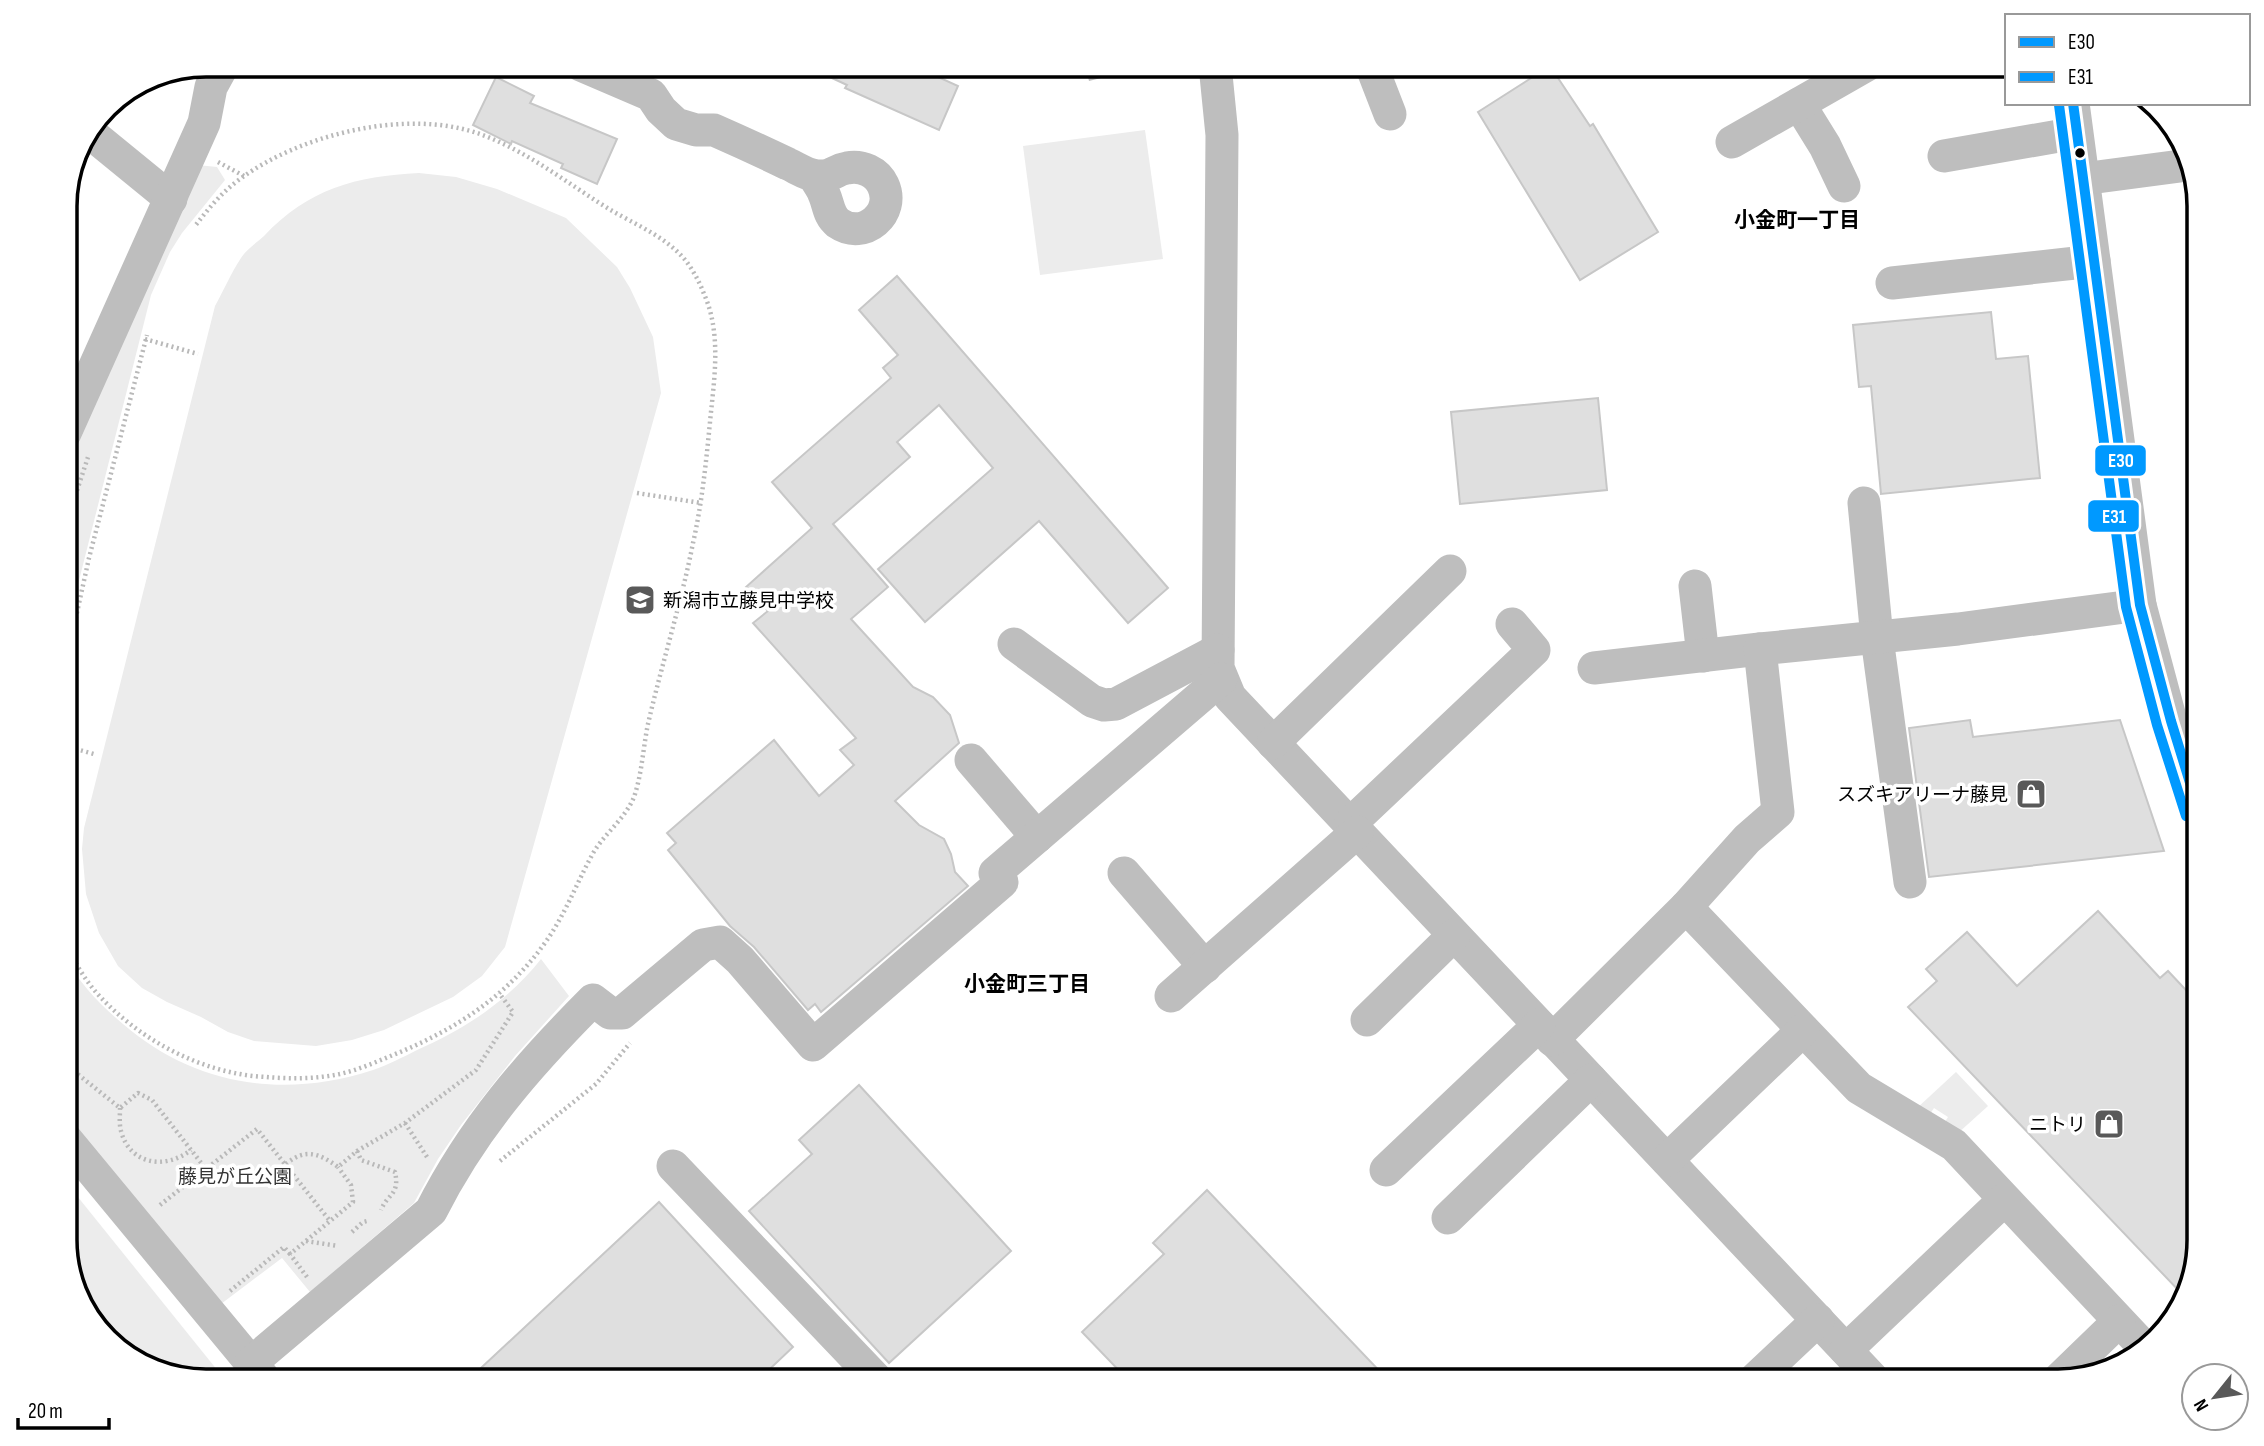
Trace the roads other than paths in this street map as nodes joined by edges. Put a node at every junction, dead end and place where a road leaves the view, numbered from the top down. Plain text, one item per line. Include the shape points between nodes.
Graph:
1 (215, 77) edge
2 (609, 77) edge
3 (1217, 77) edge
4 (1376, 77) edge
5 (1846, 77) edge
6 (1799, 104) junction
7 (1390, 114) dead end
8 (2075, 118) edge
9 (97, 138) edge
10 (1732, 142) dead end
11 (1944, 156) dead end
12 (2180, 166) edge
13 (814, 176) dead end
14 (2082, 179) junction
15 (1844, 186) dead end
16 (171, 199) junction
17 (2094, 261) junction
18 (1892, 283) dead end
19 (77, 407) edge
20 (1864, 503) dead end
21 (1450, 570) dead end
22 (1695, 586) dead end
23 (2140, 605) junction
24 (1512, 624) dead end
25 (1877, 638) junction
26 (1014, 644) dead end
27 (1760, 649) junction
28 (1703, 656) junction
29 (1220, 665) junction
30 (1594, 668) dead end
31 (1273, 743) junction
32 (971, 760) dead end
33 (2187, 772) edge
34 (1354, 828) junction
35 (1037, 837) junction
36 (1124, 873) dead end
37 (1910, 882) dead end
38 (1686, 907) junction
39 (1454, 935) junction
40 (1205, 967) junction
41 (1171, 996) dead end
42 (1367, 1020) dead end
43 (1803, 1030) junction
44 (1546, 1032) junction
45 (1591, 1080) junction
46 (77, 1153) edge
47 (1667, 1160) junction
48 (673, 1166) dead end
49 (1386, 1170) dead end
50 (2004, 1200) junction
51 (1448, 1219) dead end
52 (1818, 1320) junction
53 (2119, 1321) junction
54 (2138, 1341) edge
55 (1846, 1350) junction
56 (2070, 1368) edge
57 (256, 1369) edge
58 (261, 1369) edge
59 (867, 1369) edge
60 (1766, 1369) edge
61 (1864, 1369) edge

1 - 16 street via 204,123
2 - 13 street via 651,95 676,124 714,130
3 - 29 street via 1222,135
4 - 7 street
5 - 6 street
6 - 10 street
6 - 15 street
8 - 11 street
8 - 14 street
9 - 16 street
12 - 14 street
14 - 17 street
16 - 19 street
17 - 18 street
17 - 23 street
20 - 25 street
21 - 31 street
22 - 28 street
23 - 25 street
23 - 33 street
24 - 34 street via 1534,650
25 - 27 street
25 - 37 street
26 - 29 street via 1104,705
27 - 28 street
27 - 38 street via 1778,812
28 - 30 street
29 - 31 street via 1230,697
29 - 35 street
31 - 34 street
32 - 35 street
34 - 39 street
34 - 40 street
35 - 58 street via 995,873 1002,882 813,1045 720,942 703,945 622,1013 610,1013 593,1000 501,1099 448,1177 431,1211 325,1300
36 - 40 street
38 - 43 street
38 - 44 street
39 - 42 street
39 - 44 street
40 - 41 street
43 - 47 street
43 - 50 street via 1859,1088 1954,1145
44 - 45 street
44 - 49 street
45 - 47 street
45 - 51 street
46 - 57 street
47 - 52 street
48 - 59 street
50 - 53 street
50 - 55 street
52 - 55 street
52 - 60 street
53 - 54 street
53 - 56 street
55 - 61 street

